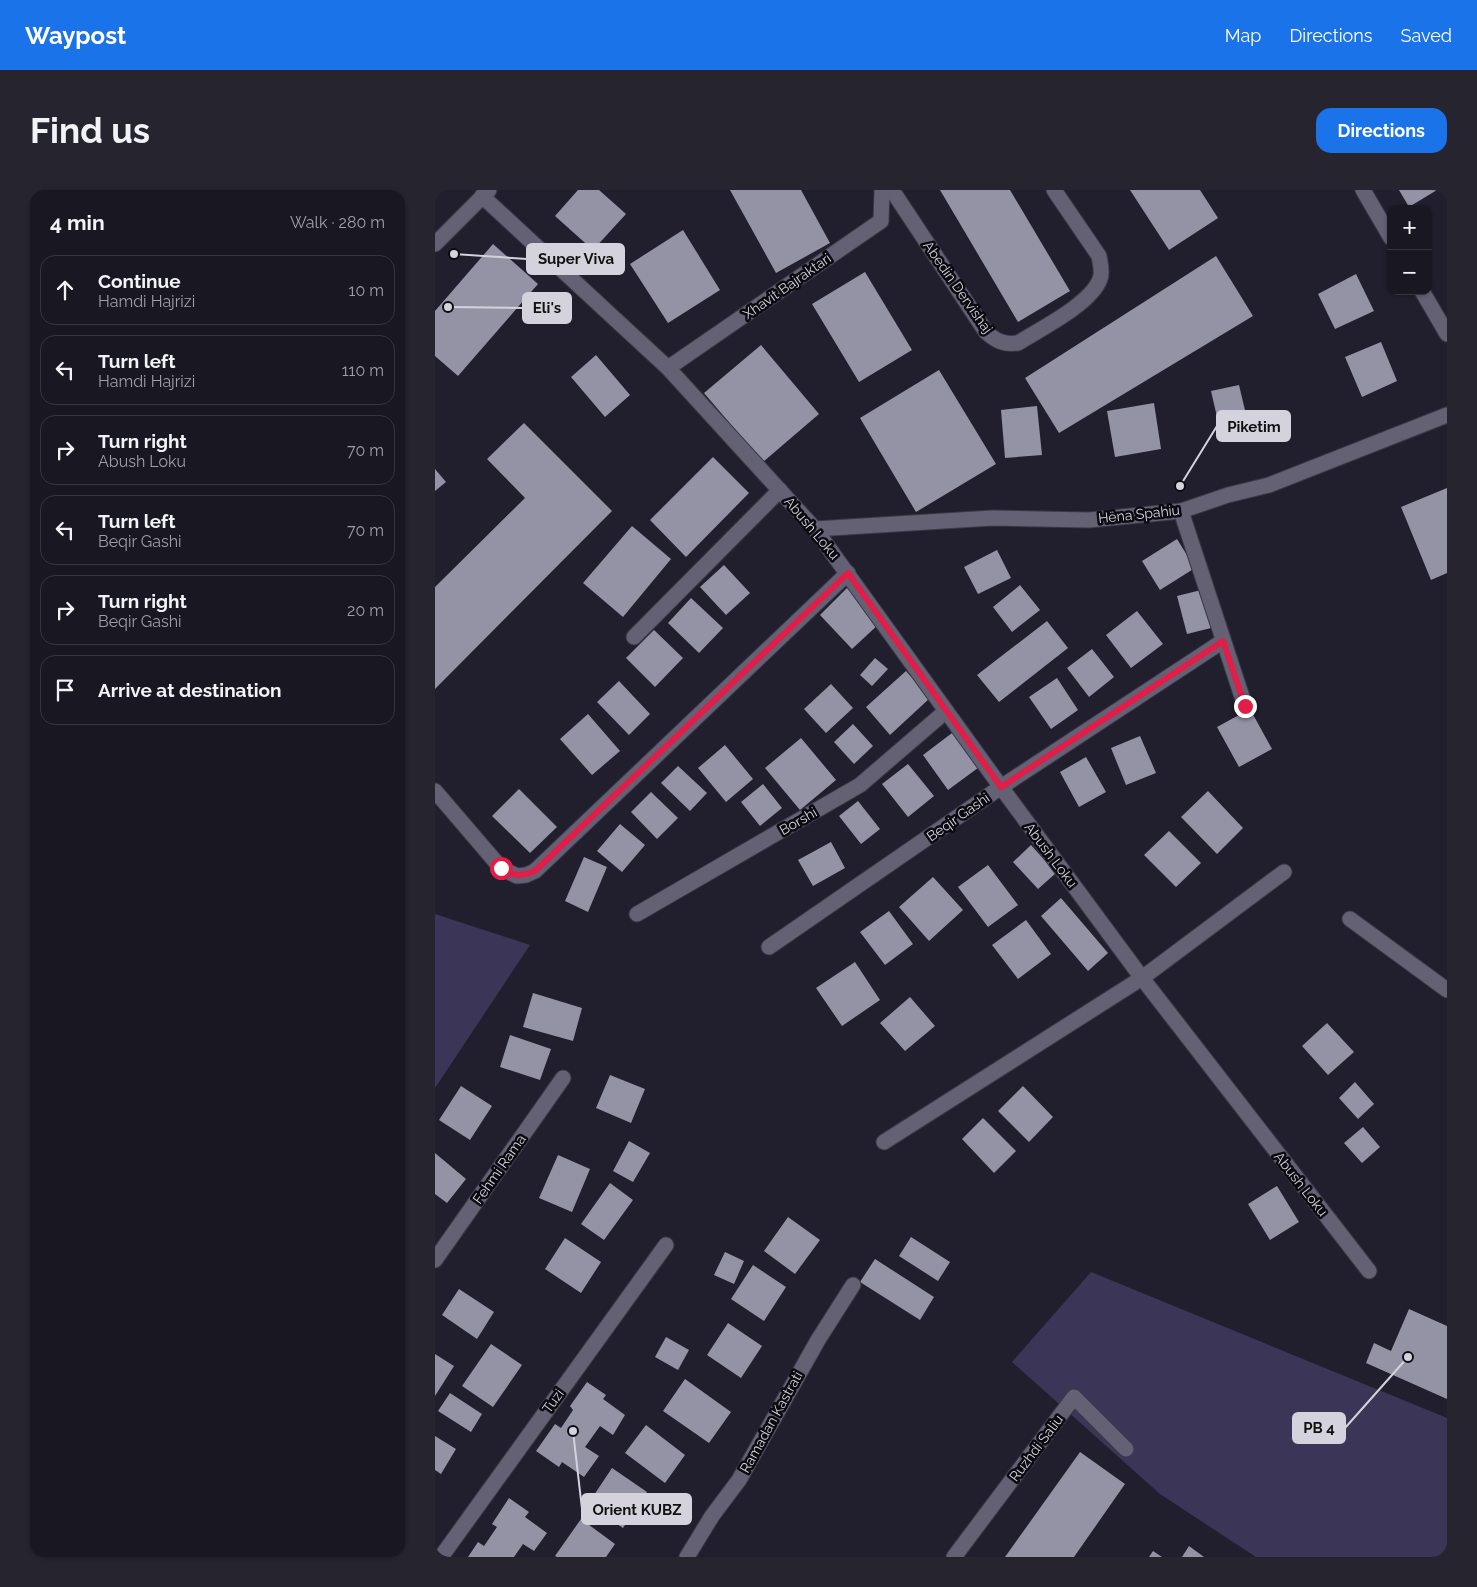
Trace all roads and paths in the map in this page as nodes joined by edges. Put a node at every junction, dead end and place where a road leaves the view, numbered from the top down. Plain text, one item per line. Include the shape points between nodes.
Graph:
1 (881, 190) edge
2 (892, 190) edge
3 (1054, 190) edge
4 (1363, 190) edge
5 (485, 193) edge
6 (1387, 231) edge
7 (435, 244) edge
8 (1424, 295) edge
9 (1447, 334) edge
10 (668, 368) junction
11 (1447, 415) edge
12 (780, 490) junction
13 (1181, 511) junction
14 (815, 529) junction
15 (848, 573) junction
16 (634, 637) dead end
17 (1223, 641) junction
18 (1245, 706) dead end
19 (947, 711) junction
20 (1001, 787) junction
21 (435, 791) edge
22 (1283, 872) dead end
23 (637, 914) dead end
24 (1349, 918) dead end
25 (769, 946) dead end
26 (1142, 978) junction
27 (1447, 990) edge
28 (563, 1078) dead end
29 (884, 1142) dead end
30 (666, 1245) dead end
31 (435, 1260) edge
32 (1369, 1271) dead end
33 (853, 1285) dead end
34 (1126, 1449) dead end
35 (441, 1557) edge
36 (687, 1557) edge
37 (954, 1557) edge

1 - 10 street, Xhavit Bajraktari via 881,221
2 - 3 street, Abedin Dervishaj via 986,332 994,339 1011,344 1018,343 1078,305 1101,279 1099,256
4 - 6 street
5 - 7 street
5 - 10 street, Abush Loku
8 - 9 street
10 - 12 street, Abush Loku
11 - 13 street, Hëna Spahiu via 1269,485
12 - 14 street, Abush Loku
12 - 16 street
13 - 14 street, Hëna Spahiu via 1089,520 991,518
13 - 17 street
14 - 15 street, Abush Loku
15 - 19 street, Abush Loku
15 - 21 street via 535,871 517,876 501,868
17 - 18 street
17 - 20 street, Beqir Gashi
19 - 20 street, Abush Loku
19 - 23 street, Borshi via 860,785
20 - 25 street, Beqir Gashi
20 - 26 street, Abush Loku
22 - 26 street
24 - 27 street
26 - 29 street
26 - 32 street, Abush Loku
28 - 31 street, Fehmi Rama
30 - 35 street, Tuzi
33 - 36 street, Ramadan Kastrati via 739,1480
34 - 37 street, Ruzhdi Saliu via 1074,1397

